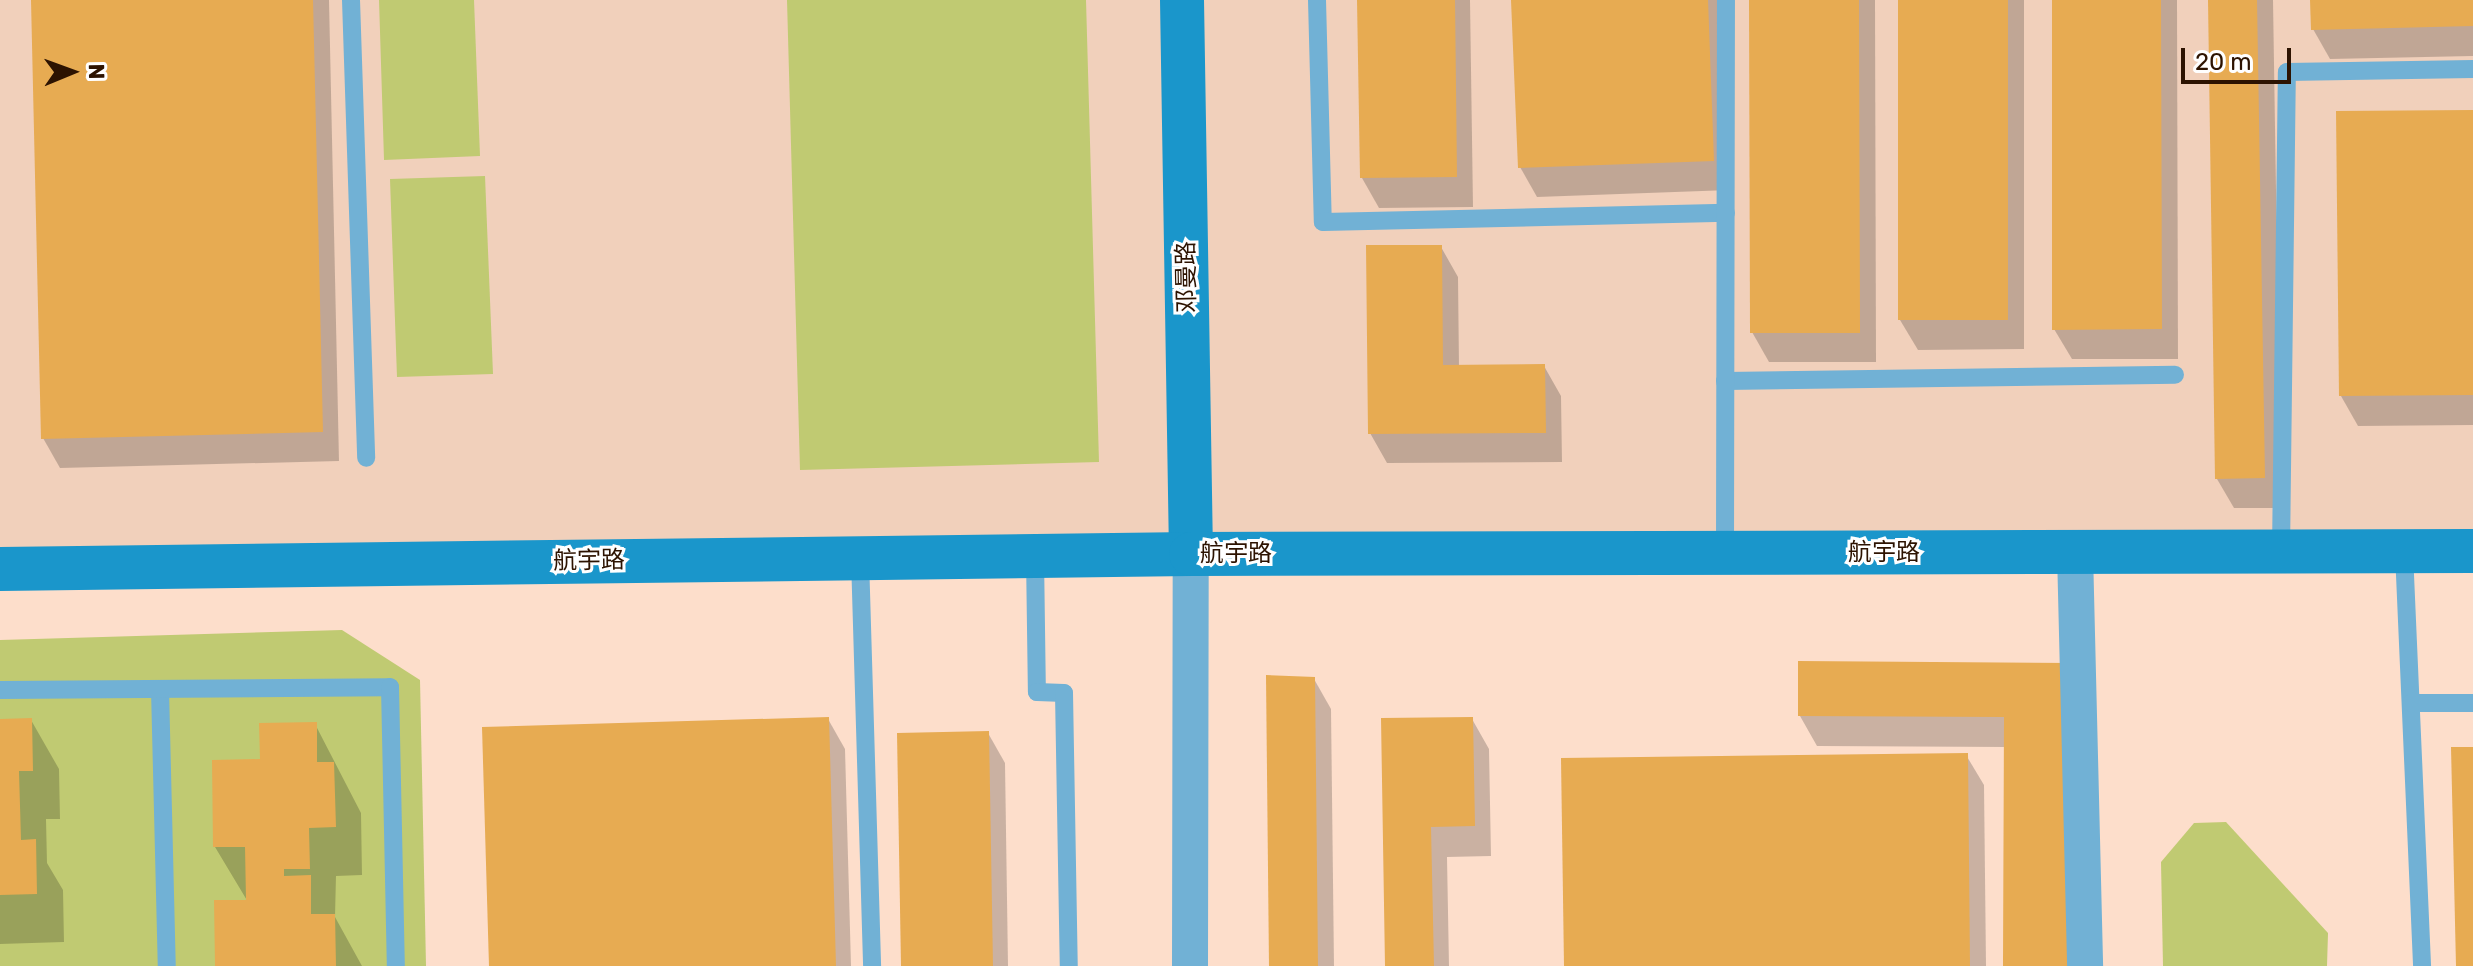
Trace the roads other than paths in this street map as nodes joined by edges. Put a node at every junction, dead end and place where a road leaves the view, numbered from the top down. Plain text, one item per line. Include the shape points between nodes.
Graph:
1 (351, 0) edge
2 (1182, 0) edge
3 (1317, 0) edge
4 (1726, 0) edge
5 (2473, 69) edge
6 (1726, 213) junction
7 (2175, 375) dead end
8 (1725, 381) junction
9 (366, 458) dead end
10 (2473, 551) edge
11 (2075, 552) junction
12 (2281, 552) junction
13 (2404, 552) junction
14 (1725, 553) junction
15 (1191, 554) junction
16 (1035, 556) junction
17 (860, 558) junction
18 (0, 569) edge
19 (160, 689) junction
20 (0, 690) edge
21 (2411, 703) junction
22 (2473, 703) edge
23 (167, 966) edge
24 (396, 966) edge
25 (872, 966) edge
26 (1069, 966) edge
27 (1190, 966) edge
28 (2085, 966) edge
29 (2422, 966) edge

1 - 9 lane
2 - 15 street, 邓曼路
3 - 6 lane via 1323,222
4 - 6 lane
5 - 12 lane via 2287,72
6 - 8 lane
7 - 8 lane
8 - 14 lane
10 - 13 street, 航宇路
11 - 12 street, 航宇路
11 - 14 street, 航宇路
11 - 28 street
12 - 13 street, 航宇路
13 - 21 lane
14 - 15 street, 航宇路
15 - 16 street, 航宇路
15 - 27 street
16 - 17 street, 航宇路
16 - 26 lane via 1037,692 1064,693
17 - 18 street, 航宇路
17 - 25 lane
19 - 20 lane
19 - 23 lane
19 - 24 lane via 390,687
21 - 22 lane
21 - 29 lane

